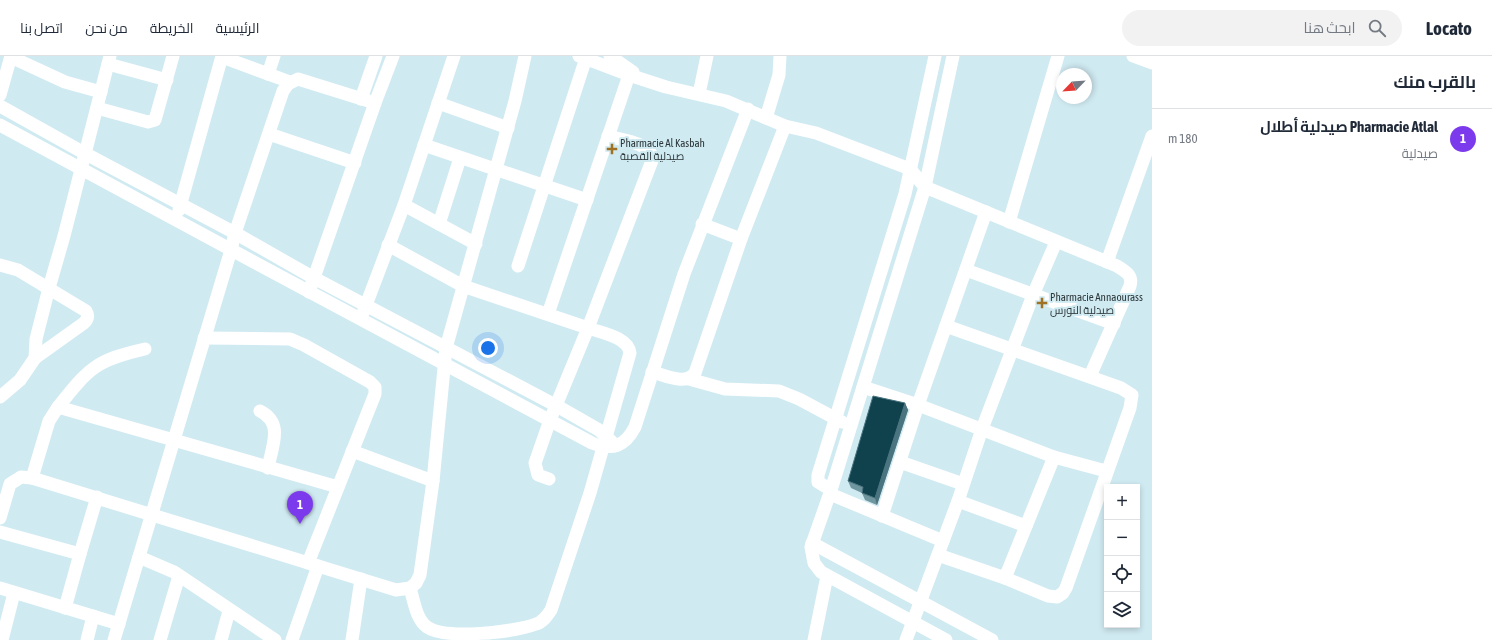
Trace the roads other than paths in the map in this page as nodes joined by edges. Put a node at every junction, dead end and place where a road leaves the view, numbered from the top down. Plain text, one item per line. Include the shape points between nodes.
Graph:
1 (173, 56) edge
2 (274, 56) edge
3 (376, 56) edge
4 (393, 56) edge
5 (454, 56) edge
6 (525, 56) edge
7 (610, 56) edge
8 (708, 56) edge
9 (780, 56) edge
10 (935, 56) edge
11 (953, 56) edge
12 (1058, 56) edge
13 (1133, 56) edge
14 (222, 57) edge
15 (582, 57) edge
16 (17, 58) edge
17 (109, 58) edge
18 (1152, 63) edge
19 (268, 74) junction
20 (635, 77) junction
21 (167, 80) junction
22 (290, 82) junction
23 (101, 92) junction
24 (699, 94) junction
25 (0, 95) edge
26 (361, 99) junction
27 (375, 103) junction
28 (438, 103) junction
29 (0, 106) edge
30 (97, 108) junction
31 (748, 109) junction
32 (766, 118) junction
33 (0, 125) edge
34 (785, 126) junction
35 (508, 128) junction
36 (269, 134) junction
37 (608, 136) junction
38 (1152, 136) edge
39 (424, 145) junction
40 (86, 154) junction
41 (460, 158) junction
42 (355, 163) junction
43 (496, 168) junction
44 (81, 169) junction
45 (910, 169) junction
46 (546, 185) junction
47 (925, 187) junction
48 (587, 200) junction
49 (181, 204) junction
50 (404, 205) junction
51 (986, 212) junction
52 (176, 220) junction
53 (1009, 222) junction
54 (439, 224) junction
55 (702, 224) junction
56 (235, 233) junction
57 (741, 239) junction
58 (1056, 242) junction
59 (476, 244) junction
60 (388, 245) junction
61 (231, 250) junction
62 (1107, 262) junction
63 (0, 265) edge
64 (518, 266) dead end
65 (966, 270) junction
66 (314, 278) junction
67 (463, 286) junction
68 (49, 288) junction
69 (309, 292) junction
70 (1033, 295) junction
71 (366, 306) junction
72 (548, 314) junction
73 (360, 320) junction
74 (1114, 324) junction
75 (946, 326) junction
76 (588, 328) junction
77 (204, 338) junction
78 (446, 348) junction
79 (145, 349) dead end
80 (1012, 350) junction
81 (35, 358) junction
82 (444, 362) junction
83 (652, 372) junction
84 (1090, 376) junction
85 (689, 379) junction
86 (863, 387) junction
87 (0, 397) edge
88 (918, 405) junction
89 (556, 406) junction
90 (58, 407) junction
91 (260, 411) dead end
92 (550, 420) junction
93 (835, 420) junction
94 (851, 425) junction
95 (982, 429) junction
96 (174, 441) junction
97 (608, 443) junction
98 (352, 451) junction
99 (1054, 457) junction
100 (900, 462) junction
101 (268, 468) junction
102 (1106, 471) junction
103 (32, 478) junction
104 (549, 480) dead end
105 (433, 481) junction
106 (963, 484) junction
107 (338, 487) junction
108 (830, 492) junction
109 (97, 498) junction
110 (958, 501) junction
111 (151, 515) junction
112 (882, 516) junction
113 (0, 518) edge
114 (1026, 526) junction
115 (0, 532) edge
116 (943, 541) junction
117 (812, 543) junction
118 (80, 554) junction
119 (938, 555) junction
120 (139, 557) junction
121 (313, 565) junction
122 (180, 576) junction
123 (827, 576) junction
124 (1005, 578) junction
125 (361, 579) junction
126 (0, 588) edge
127 (410, 588) junction
128 (14, 593) junction
129 (921, 602) junction
130 (66, 608) junction
131 (229, 610) junction
132 (93, 616) junction
133 (913, 622) junction
134 (119, 624) junction
135 (2, 640) edge
136 (87, 640) edge
137 (114, 640) edge
138 (160, 640) edge
139 (221, 640) edge
140 (274, 640) edge
141 (292, 640) edge
142 (352, 640) edge
143 (814, 640) edge
144 (906, 640) edge
145 (946, 640) edge
146 (992, 640) edge

1 - 21 street
2 - 19 street
3 - 26 street
4 - 27 street
5 - 28 street
6 - 35 street
7 - 20 street
8 - 24 street
9 - 32 street via 780,75
10 - 45 street
11 - 47 street
12 - 53 street
13 - 18 street
14 - 19 street
14 - 49 street
15 - 20 street
15 - 46 street
16 - 23 street via 65,82
16 - 25 street
17 - 21 street
17 - 23 street
19 - 22 street
20 - 24 street
20 - 37 street
21 - 30 street via 158,117 152,122
22 - 26 street via 298,79
22 - 36 street via 283,91
23 - 30 street
24 - 31 street
26 - 27 street
27 - 42 street
28 - 35 street
28 - 39 street
29 - 40 street
30 - 40 street
31 - 32 street
31 - 55 street
32 - 34 street
33 - 44 street
34 - 45 street via 816,133
34 - 57 street
35 - 43 street
36 - 42 street
36 - 56 street
37 - 48 street
37 - 76 street via 642,146 650,151 653,158
38 - 62 street
39 - 41 street
39 - 50 street
40 - 44 street
40 - 49 street
41 - 43 street
41 - 54 street
42 - 66 street
43 - 46 street
43 - 59 street
44 - 52 street
44 - 68 street
45 - 47 street
45 - 93 street via 905,194
46 - 48 street
46 - 64 street
47 - 51 street
47 - 86 street
48 - 72 street
49 - 52 street
49 - 56 street
50 - 54 street
50 - 60 street
51 - 53 street
51 - 65 street
52 - 61 street
53 - 58 street
54 - 59 street
55 - 57 street
55 - 83 street
56 - 61 street
56 - 66 street
57 - 85 street via 695,373
58 - 62 street
58 - 70 street
59 - 67 street
60 - 67 street
60 - 71 street
61 - 69 street
61 - 77 street
62 - 74 street via 1129,273 1132,279
63 - 68 street via 18,270
65 - 70 street
65 - 75 street
66 - 69 street
66 - 71 street
67 - 72 street
67 - 78 street
68 - 81 street via 36,339
68 - 81 street via 86,311 88,316 84,323
69 - 73 street
70 - 74 street
70 - 80 street
71 - 73 street
71 - 78 street
72 - 76 street
73 - 82 street
74 - 84 street
75 - 80 street
75 - 88 street
76 - 89 street
76 - 97 street via 620,340 629,349 629,359
77 - 96 street
77 - 98 street via 290,340 304,345 370,382 375,388 375,394
78 - 82 street
78 - 89 street
79 - 90 street via 118,356 91,369
80 - 84 street
80 - 95 street
81 - 87 street via 20,380
82 - 92 street
82 - 105 street
83 - 85 street via 683,380
83 - 97 street via 635,427 625,442
84 - 102 street via 1121,388 1132,398
85 - 93 street via 725,389 779,392 799,399
86 - 88 street
86 - 94 street
88 - 95 street
88 - 100 street
89 - 92 street
89 - 97 street
90 - 96 street
90 - 103 street via 49,421
91 - 101 street via 273,421 275,428
92 - 97 street via 592,443
92 - 104 street via 535,463 538,475
93 - 94 street
93 - 108 street via 817,479
94 - 108 street
95 - 99 street
95 - 106 street
96 - 101 street
96 - 111 street
97 - 127 street via 551,610 545,619 537,624 518,628 443,634 435,632 423,623
98 - 105 street
98 - 107 street
99 - 102 street
99 - 114 street
100 - 106 street
100 - 112 street
101 - 107 street
102 - 124 street via 1078,557 1063,593 1057,597 1048,596
103 - 109 street
103 - 113 street via 21,477 10,484
105 - 127 street via 420,576
106 - 110 street
107 - 121 street
108 - 112 street
108 - 117 street
109 - 111 street
109 - 118 street
110 - 114 street
110 - 116 street
111 - 120 street
111 - 121 street
112 - 116 street
114 - 124 street
115 - 118 street
116 - 119 street
117 - 123 street via 814,563
117 - 129 street
118 - 130 street
119 - 124 street
119 - 129 street
120 - 122 street
120 - 134 street
121 - 125 street
121 - 141 street
122 - 131 street
122 - 138 street
123 - 133 street
123 - 143 street
125 - 127 street via 396,590
125 - 142 street
126 - 128 street
128 - 130 street
128 - 135 street
129 - 133 street
129 - 146 street
130 - 132 street
131 - 139 street
131 - 140 street
132 - 134 street
132 - 136 street
133 - 144 street
133 - 145 street
134 - 137 street

